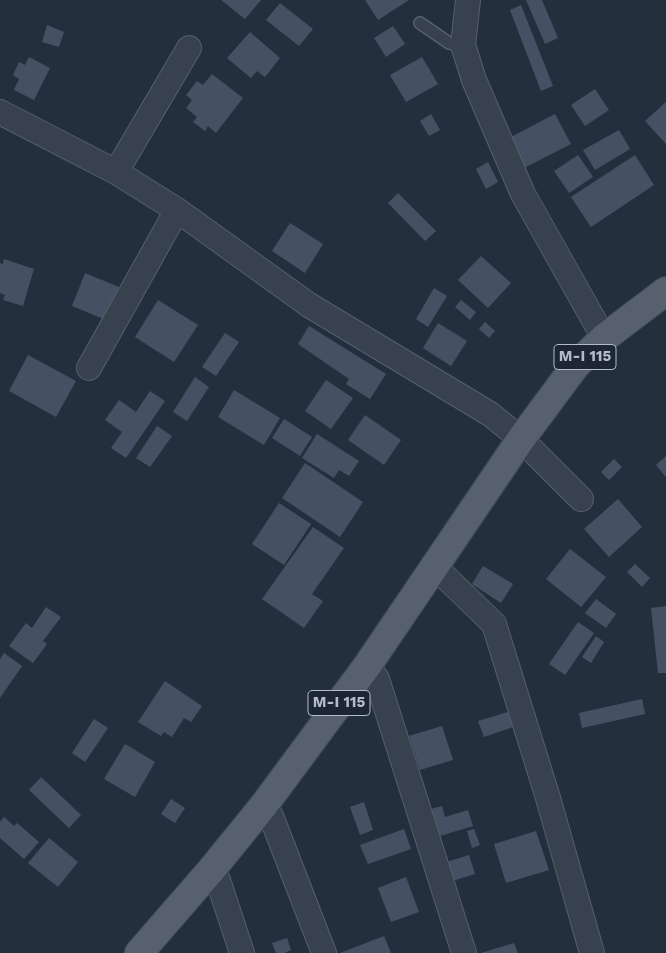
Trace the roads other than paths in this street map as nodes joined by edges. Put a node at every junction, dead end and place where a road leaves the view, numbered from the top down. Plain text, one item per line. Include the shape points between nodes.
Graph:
1 (468, 0) edge
2 (420, 23) dead end
3 (463, 45) junction
4 (189, 48) dead end
5 (0, 112) edge
6 (116, 172) junction
7 (177, 210) junction
8 (666, 291) edge
9 (604, 338) junction
10 (89, 368) dead end
11 (520, 439) junction
12 (581, 499) dead end
13 (434, 566) junction
14 (367, 666) junction
15 (264, 805) junction
16 (212, 868) junction
17 (138, 953) edge
18 (242, 953) edge
19 (324, 953) edge
20 (464, 953) edge
21 (592, 953) edge

1 - 3 street
2 - 3 lane via 449,43
3 - 9 street via 474,80 523,194
4 - 6 street
5 - 6 street
6 - 7 street
7 - 10 street
7 - 11 street via 309,306 490,414
8 - 9 main road, M-I 115
9 - 11 main road, M-I 115 via 576,365
11 - 12 street
11 - 13 main road, M-I 115
13 - 14 main road, M-I 115
13 - 21 street via 494,624
14 - 15 main road, M-I 115
14 - 20 street via 377,679
15 - 16 main road, M-I 115
15 - 19 street
16 - 17 main road, M-I 115
16 - 18 street

